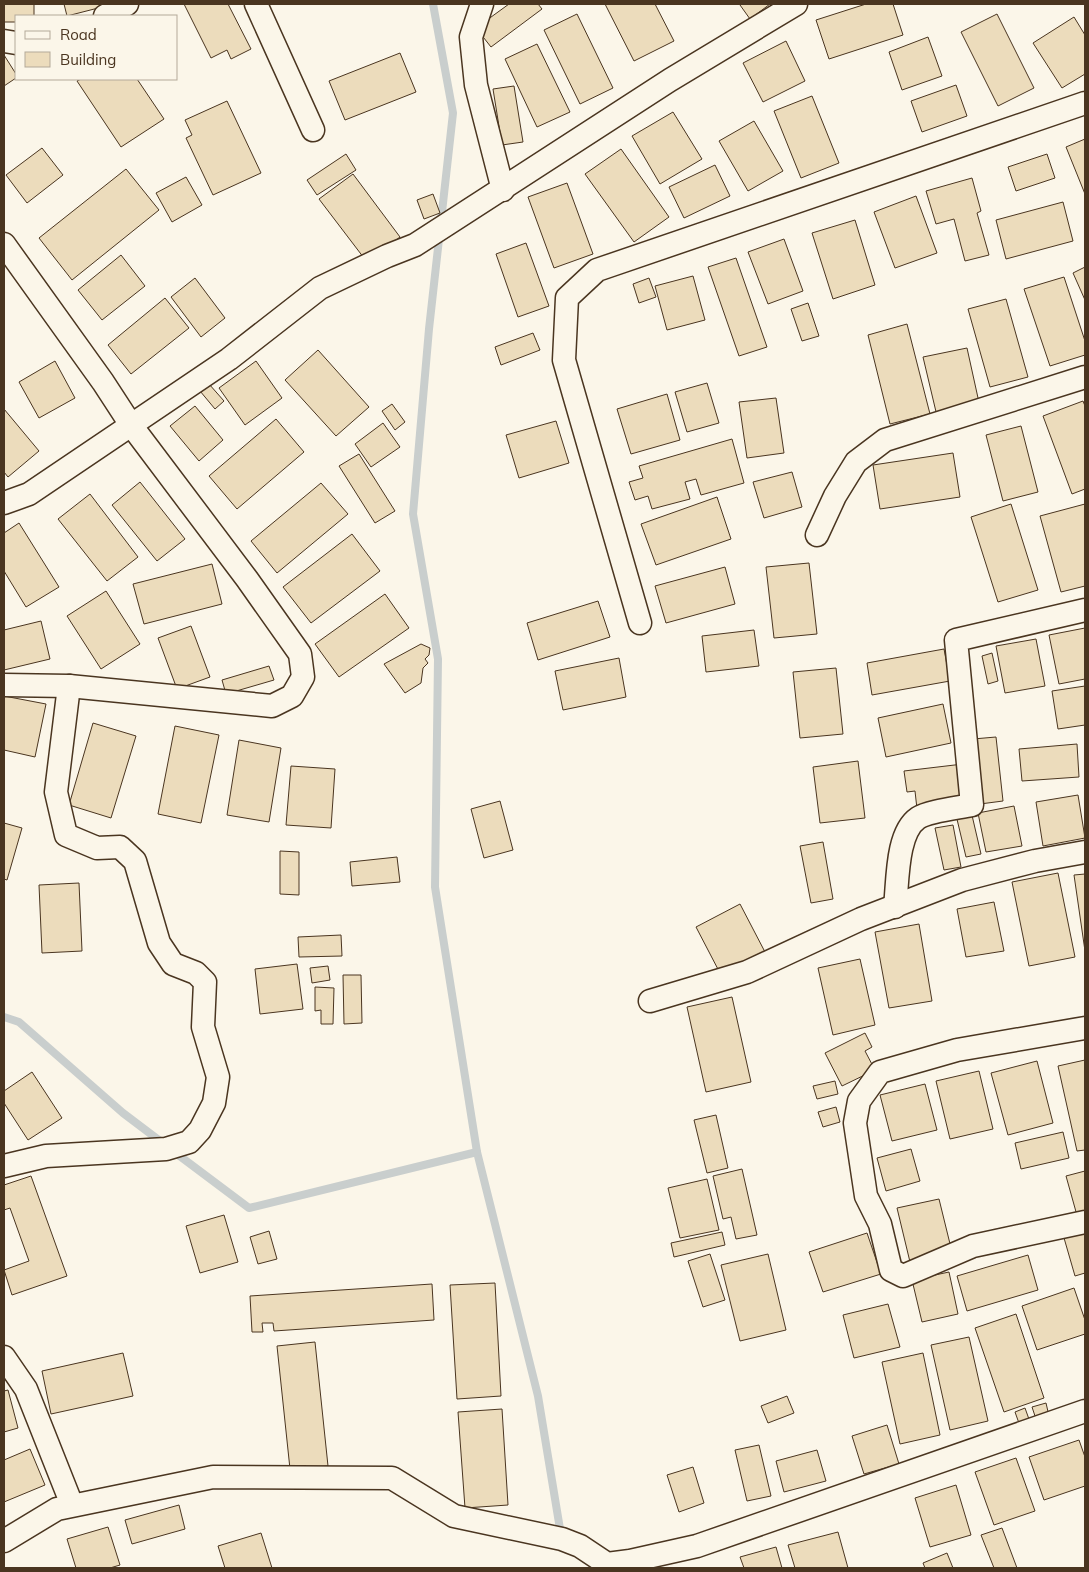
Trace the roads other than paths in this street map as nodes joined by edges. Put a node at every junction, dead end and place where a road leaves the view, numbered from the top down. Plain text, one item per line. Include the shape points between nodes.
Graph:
1 (127, 4) edge
2 (256, 4) edge
3 (482, 4) edge
4 (796, 4) edge
5 (107, 15) edge
6 (1085, 103) edge
7 (313, 130) dead end
8 (502, 190) junction
9 (4, 244) edge
10 (1085, 377) edge
11 (131, 425) junction
12 (4, 503) edge
13 (817, 536) dead end
14 (1085, 610) edge
15 (640, 624) dead end
16 (4, 685) edge
17 (69, 686) junction
18 (1085, 852) edge
19 (895, 907) junction
20 (650, 1001) dead end
21 (1085, 1028) edge
22 (4, 1166) edge
23 (1085, 1222) edge
24 (4, 1357) edge
25 (1085, 1412) edge
26 (72, 1506) junction
27 (4, 1541) edge

1 - 5 street
2 - 7 street
3 - 8 street via 472,37 476,85
4 - 8 street via 670,80
6 - 15 street via 597,270 567,298 564,360
8 - 11 street via 415,245 320,288 229,359
9 - 11 street
10 - 13 street via 885,440 856,462 835,496
11 - 12 street via 29,494
11 - 17 street via 300,654 304,677 292,696 272,706
14 - 19 street via 956,640 972,805 919,818 907,830 902,842
16 - 17 street
17 - 22 street via 56,792 66,835 97,848 120,847 136,861 159,943 173,964 196,973 205,982 204,1027 218,1077 214,1103 200,1130 189,1142 166,1149 46,1156
18 - 19 street via 962,880
19 - 20 street via 861,919 747,972
21 - 23 street via 957,1050 880,1072 859,1101 855,1123 866,1196 880,1224 891,1270 896,1273 903,1276 973,1246
24 - 26 street via 26,1389
25 - 26 street via 697,1546 607,1564 580,1546 562,1539 454,1516 392,1478 213,1476
26 - 27 street via 57,1509

